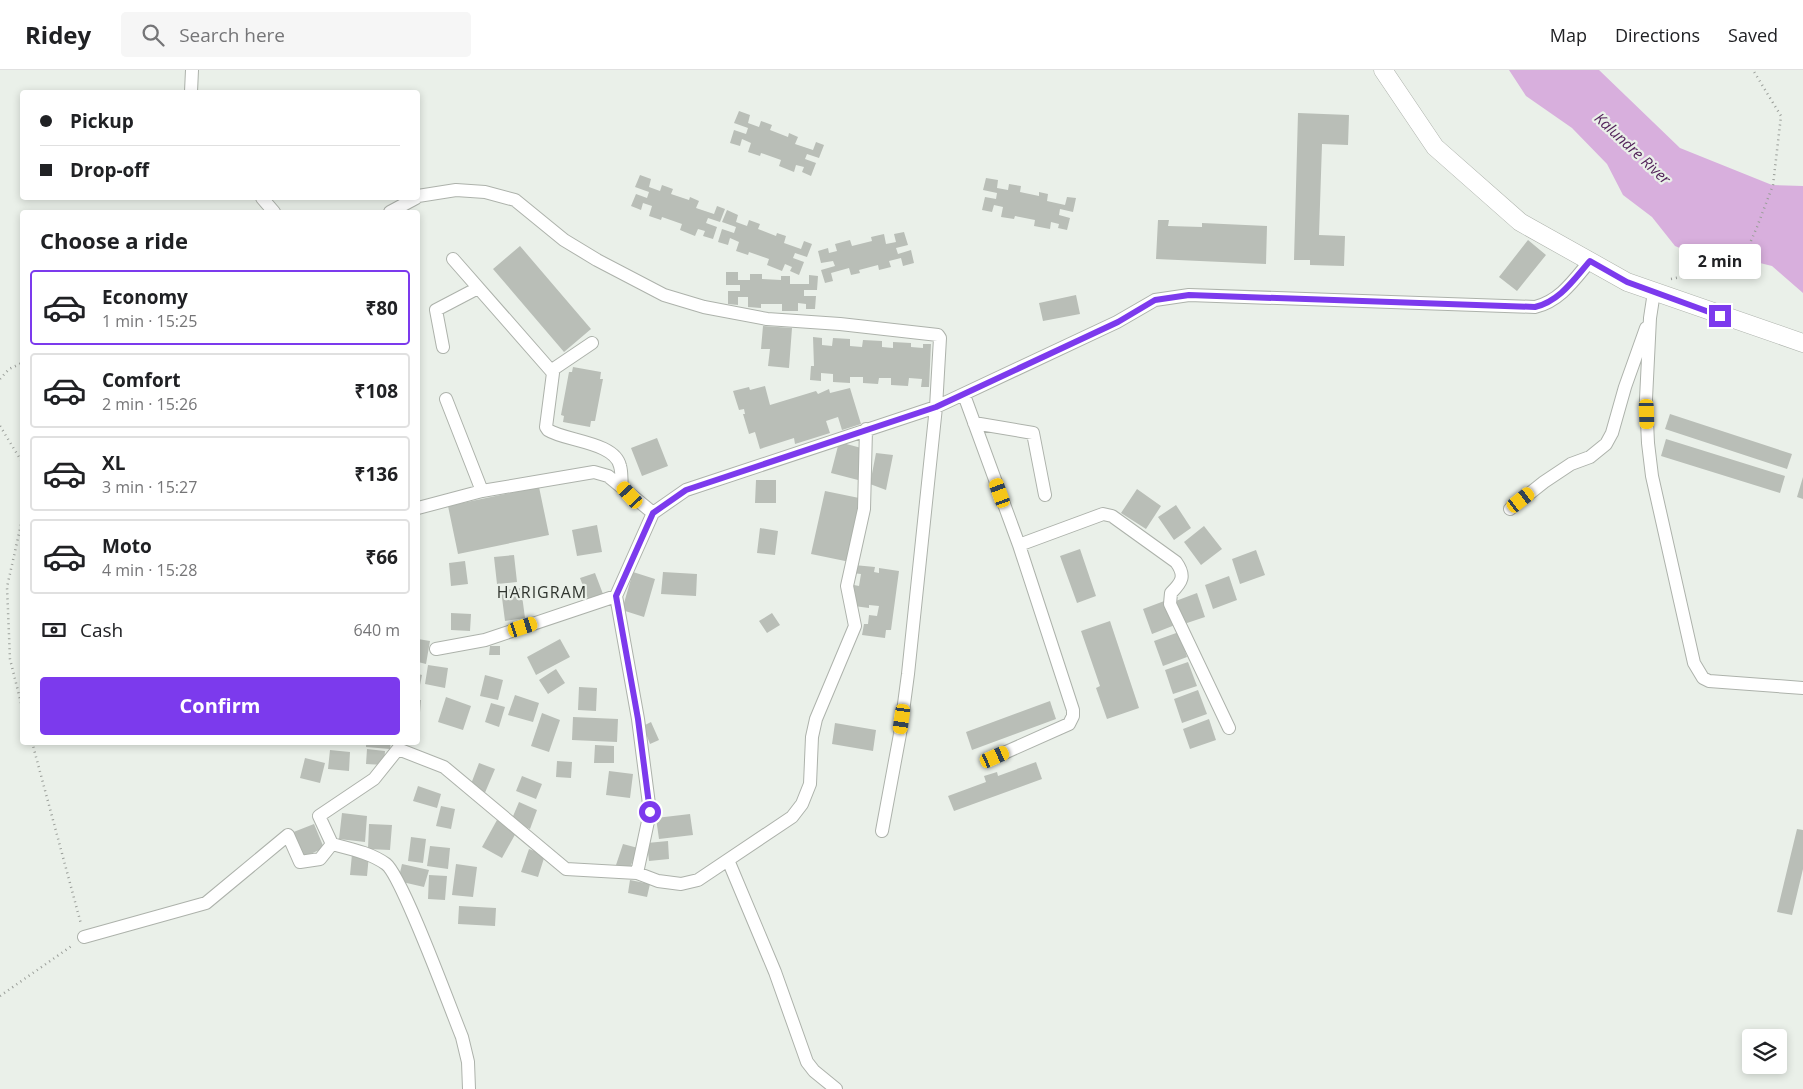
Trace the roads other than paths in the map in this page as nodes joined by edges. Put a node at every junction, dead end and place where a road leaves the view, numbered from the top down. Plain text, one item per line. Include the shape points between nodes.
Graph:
1 (192, 70) edge
2 (1383, 70) edge
3 (191, 90) edge
4 (420, 196) edge
5 (264, 200) edge
6 (412, 200) edge
7 (272, 210) edge
8 (394, 210) edge
9 (453, 259) dead end
10 (1590, 261) junction
11 (1660, 286) junction
12 (478, 288) junction
13 (1650, 318) junction
14 (592, 343) dead end
15 (1803, 343) edge
16 (443, 347) dead end
17 (552, 370) junction
18 (964, 395) junction
19 (446, 399) dead end
20 (936, 407) junction
21 (974, 423) junction
22 (866, 429) junction
23 (622, 486) junction
24 (482, 491) junction
25 (1045, 495) dead end
26 (420, 507) edge
27 (1510, 510) dead end
28 (653, 513) junction
29 (1019, 545) junction
30 (616, 596) junction
31 (436, 649) dead end
32 (1803, 688) edge
33 (1229, 728) dead end
34 (398, 746) edge
35 (995, 757) dead end
36 (882, 831) dead end
37 (332, 844) junction
38 (728, 860) junction
39 (637, 873) junction
40 (84, 937) road end
41 (469, 1089) edge
42 (836, 1089) edge

1 - 3 street
2 - 10 main road via 1435,147 1520,222
4 - 20 street via 456,190 485,192 515,200 564,240 597,260 664,295 704,307 767,319 934,333 940,338
5 - 7 street
6 - 8 street
9 - 12 street
10 - 11 main road via 1627,282
10 - 18 street via 1559,296 1535,307 1189,295 1155,300 1118,322
11 - 13 street
11 - 15 main road
12 - 16 street via 436,310
12 - 17 street
13 - 27 street via 1606,444 1590,457 1571,464 1544,482
13 - 32 street via 1646,399 1652,476 1694,663 1703,678 1709,681
14 - 17 street
17 - 23 street via 554,378 546,427 610,453 620,466
18 - 20 street
18 - 21 street
19 - 24 street
20 - 22 street
20 - 36 street via 908,674
21 - 25 street via 1033,433
21 - 29 street
22 - 28 street via 686,490
22 - 38 street via 864,509 847,586 855,626 816,719 810,784 802,804 792,817
23 - 24 street via 608,476 586,472
23 - 28 street
24 - 26 street
28 - 30 street
29 - 33 street via 1103,514 1112,516 1176,562 1183,577 1171,593 1170,604
29 - 35 street via 1073,716 1069,724
30 - 31 street via 485,640
30 - 39 street via 638,719 650,812
34 - 37 street via 374,779 319,816
34 - 39 street via 444,766 566,869
37 - 40 street via 320,859 300,862 288,835 206,903
37 - 41 street via 367,854 388,865 404,894 462,1037 468,1062
38 - 39 street via 689,883 658,880
38 - 42 street via 775,972 807,1062

